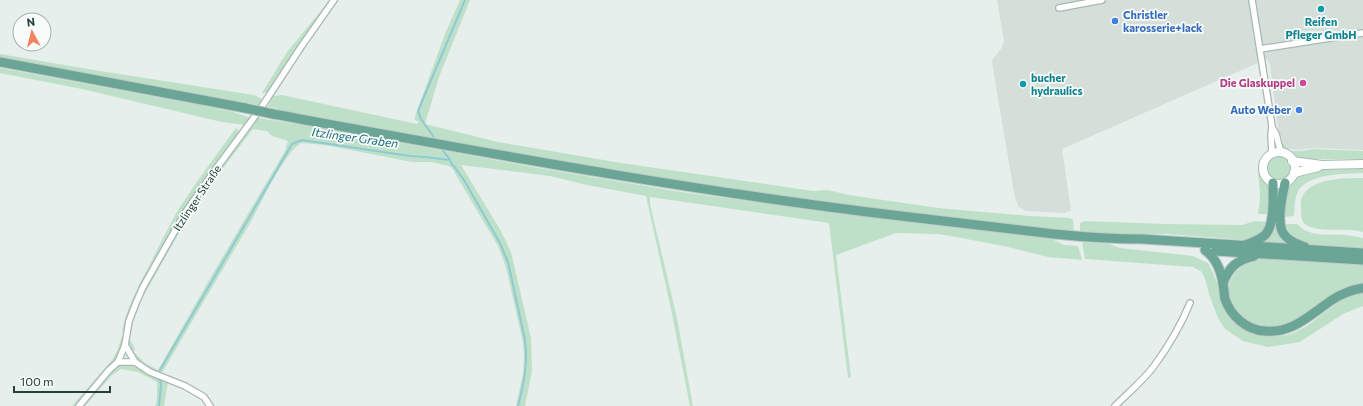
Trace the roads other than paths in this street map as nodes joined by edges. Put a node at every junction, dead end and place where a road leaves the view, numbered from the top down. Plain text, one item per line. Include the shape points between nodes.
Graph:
1 (334, 0) edge
2 (1102, 0) edge
3 (1252, 0) edge
4 (1059, 8) dead end
5 (1363, 33) edge
6 (1260, 49) junction
7 (0, 62) edge
8 (1273, 129) junction
9 (1281, 153) junction
10 (1272, 154) junction
11 (1292, 161) junction
12 (1363, 164) edge
13 (1322, 165) junction
14 (1294, 173) junction
15 (1273, 183) junction
16 (1285, 183) junction
17 (1115, 239) junction
18 (1243, 246) junction
19 (1205, 250) junction
20 (1314, 250) junction
21 (1363, 253) edge
22 (1261, 254) junction
23 (1363, 260) edge
24 (1223, 284) junction
25 (1363, 288) edge
26 (1190, 303) dead end
27 (125, 345) junction
28 (118, 362) junction
29 (135, 362) junction
30 (79, 406) edge
31 (210, 406) edge
32 (1115, 406) edge

1 - 27 street, Itzlinger Straße via 261,108 185,213 138,297 129,321
2 - 4 street
3 - 6 street
5 - 6 street
6 - 8 street
7 - 17 main road, bridge via 646,181 855,211
8 - 9 street
8 - 10 street
9 - 10 main road
9 - 11 main road via 1289,156
10 - 15 main road via 1265,161 1263,171
11 - 13 main road
11 - 14 main road
12 - 13 main road
13 - 14 main road
14 - 16 main road
15 - 16 main road
15 - 18 main road via 1272,222 1268,231 1260,239
16 - 20 main road via 1280,218 1282,231 1292,242
17 - 18 main road
17 - 19 main road
18 - 20 main road
19 - 22 main road
19 - 24 main road via 1216,261
20 - 21 main road
22 - 23 main road
22 - 24 main road via 1237,262 1230,269
24 - 25 main road via 1225,298 1234,315 1253,329 1268,332 1293,326 1333,299
26 - 32 street via 1154,366
27 - 28 street, Itzlinger Straße
27 - 29 street
28 - 29 street
28 - 30 street, Itzlinger Straße
29 - 31 street via 150,372 204,397

